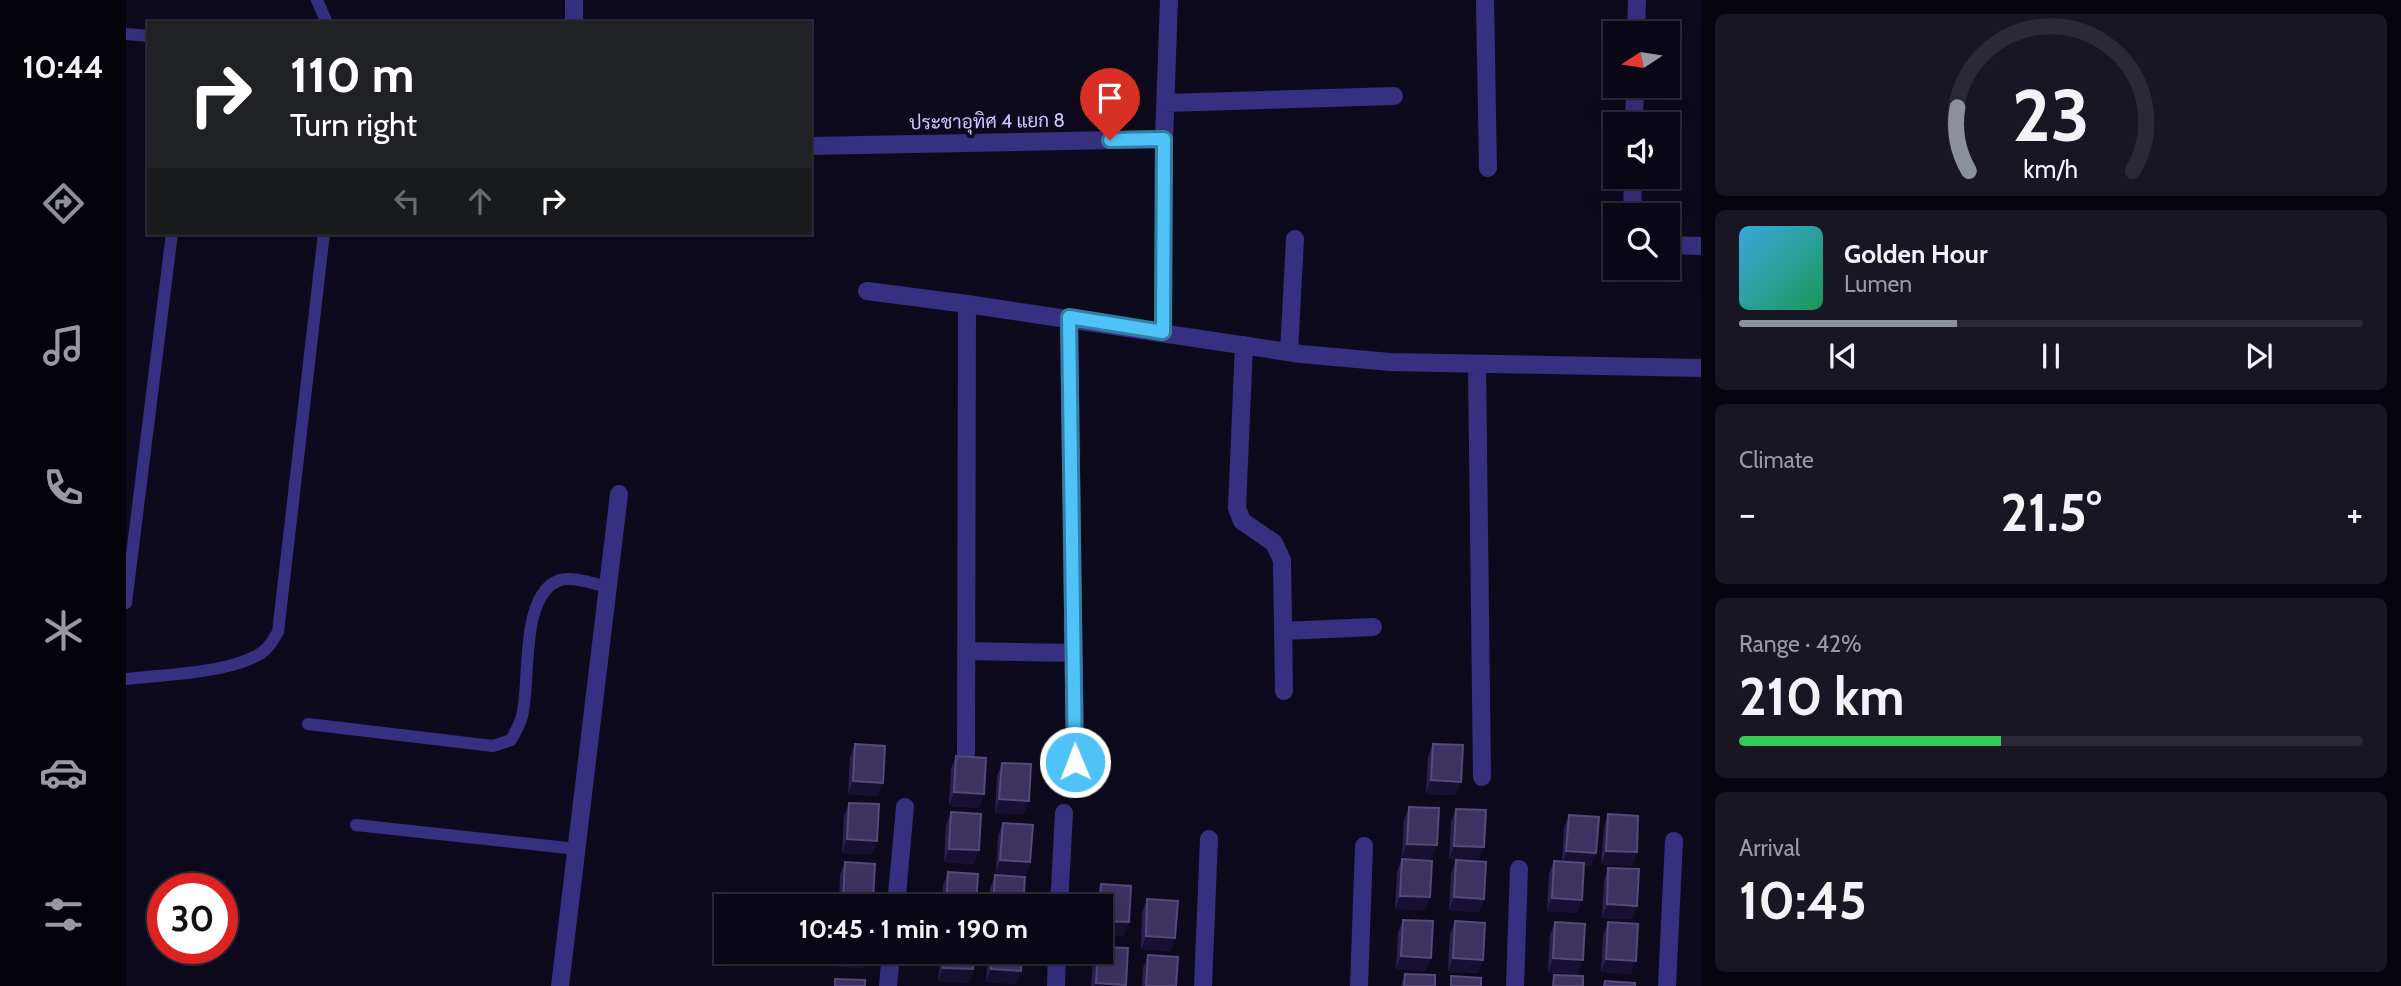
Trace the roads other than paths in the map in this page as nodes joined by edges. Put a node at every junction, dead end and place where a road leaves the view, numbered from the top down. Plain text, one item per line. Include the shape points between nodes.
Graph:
1 (317, 0) edge
2 (574, 0) edge
3 (1169, 0) edge
4 (1485, 0) edge
5 (1637, 0) edge
6 (326, 21) edge
7 (574, 21) edge
8 (1636, 21) edge
9 (126, 34) edge
10 (147, 36) edge
11 (1394, 96) dead end
12 (1166, 103) junction
13 (1164, 139) junction
14 (812, 146) edge
15 (1488, 168) dead end
16 (172, 235) edge
17 (324, 235) edge
18 (1295, 239) dead end
19 (1680, 246) edge
20 (1701, 246) edge
21 (867, 291) dead end
22 (967, 304) junction
23 (1069, 317) junction
24 (1163, 332) junction
25 (1244, 345) junction
26 (1289, 352) junction
27 (1477, 366) junction
28 (1701, 368) edge
29 (619, 494) dead end
30 (608, 587) junction
31 (126, 603) edge
32 (1373, 627) dead end
33 (1283, 631) junction
34 (967, 651) junction
35 (1074, 653) junction
36 (126, 679) edge
37 (1284, 691) dead end
38 (308, 724) dead end
39 (966, 754) edge
40 (1075, 762) dead end
41 (1482, 777) dead end
42 (905, 807) dead end
43 (1064, 813) dead end
44 (356, 825) dead end
45 (1209, 839) dead end
46 (1674, 841) dead end
47 (1364, 846) dead end
48 (577, 849) junction
49 (1519, 869) dead end
50 (896, 894) edge
51 (1060, 894) edge
52 (890, 964) edge
53 (1057, 964) edge
54 (560, 986) edge
55 (888, 986) edge
56 (1056, 986) edge
57 (1203, 986) edge
58 (1359, 986) edge
59 (1515, 986) edge
60 (1667, 986) edge

1 - 6 lane
2 - 7 street
3 - 12 street
4 - 15 street
5 - 8 street
9 - 10 lane
11 - 12 street
12 - 13 street
13 - 14 street, ประชาอุทิศ 4 แยก 8
13 - 24 street
16 - 31 lane
17 - 36 lane via 278,632 256,657 208,669
18 - 26 street
19 - 20 street
21 - 22 street
22 - 23 street
22 - 34 street
23 - 24 street
23 - 35 street
24 - 25 street
25 - 26 street
25 - 33 street via 1237,508 1242,521 1273,543 1282,560
26 - 27 street
27 - 28 street
27 - 41 street
29 - 30 street
30 - 38 lane via 563,579 547,587 538,599 528,646 522,717 511,740 493,746
30 - 48 street
32 - 33 street
33 - 37 street
34 - 35 street
34 - 39 street
35 - 40 street
42 - 50 street
43 - 51 street
44 - 48 lane
45 - 57 street
46 - 60 street
47 - 58 street
48 - 54 street
49 - 59 street
52 - 55 street
53 - 56 street

